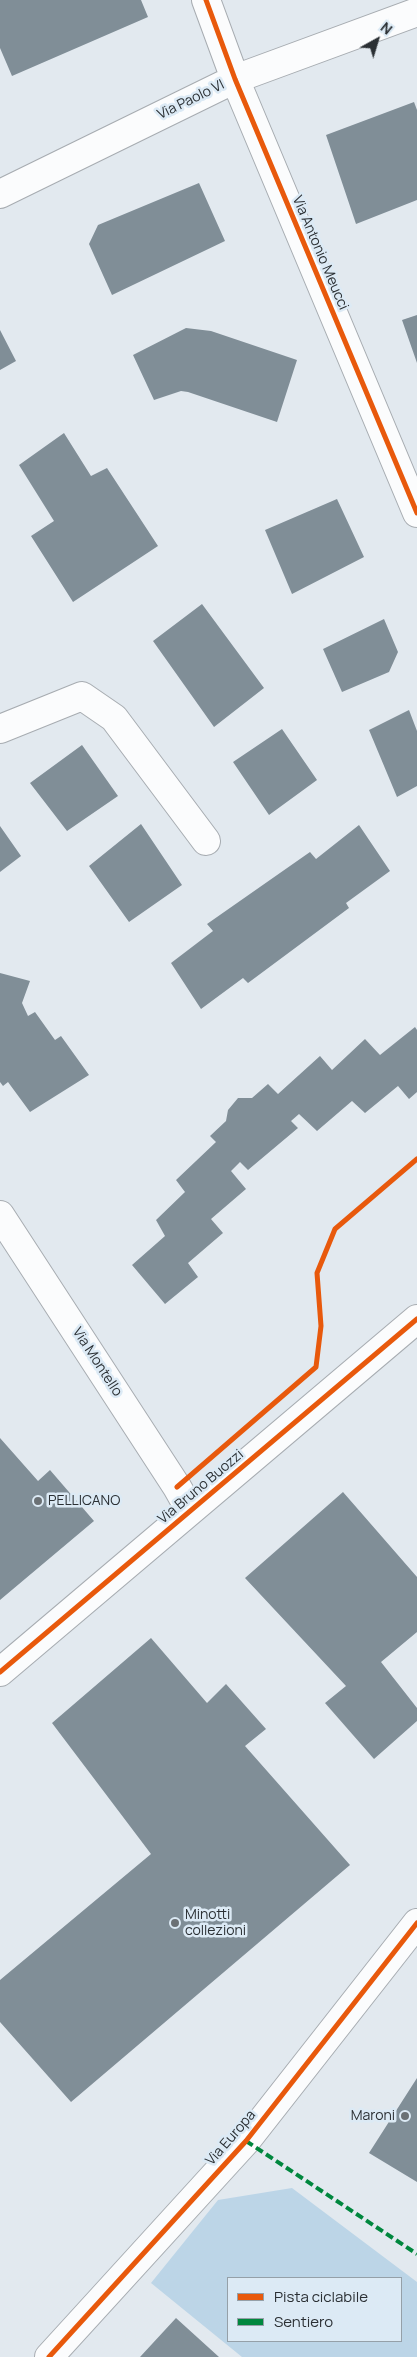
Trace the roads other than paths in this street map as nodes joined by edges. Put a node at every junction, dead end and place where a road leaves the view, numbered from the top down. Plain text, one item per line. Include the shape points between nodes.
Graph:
1 (206, 0) edge
2 (417, 12) edge
3 (235, 79) junction
4 (0, 194) edge
5 (417, 513) edge
6 (0, 729) edge
7 (206, 841) dead end
8 (0, 1216) edge
9 (417, 1319) edge
10 (190, 1510) junction
11 (0, 1672) edge
12 (417, 1923) edge
13 (49, 2357) edge

1 - 3 street, Via Antonio Meucci
2 - 3 street, Via Paolo VI
3 - 4 street, Via Paolo VI
3 - 5 street, Via Antonio Meucci
6 - 7 street via 82,696 114,718
8 - 10 street, Via Montello
9 - 10 street, Via Bruno Buozzi
10 - 11 street, Via Bruno Buozzi
12 - 13 street, Via Europa via 246,2141

